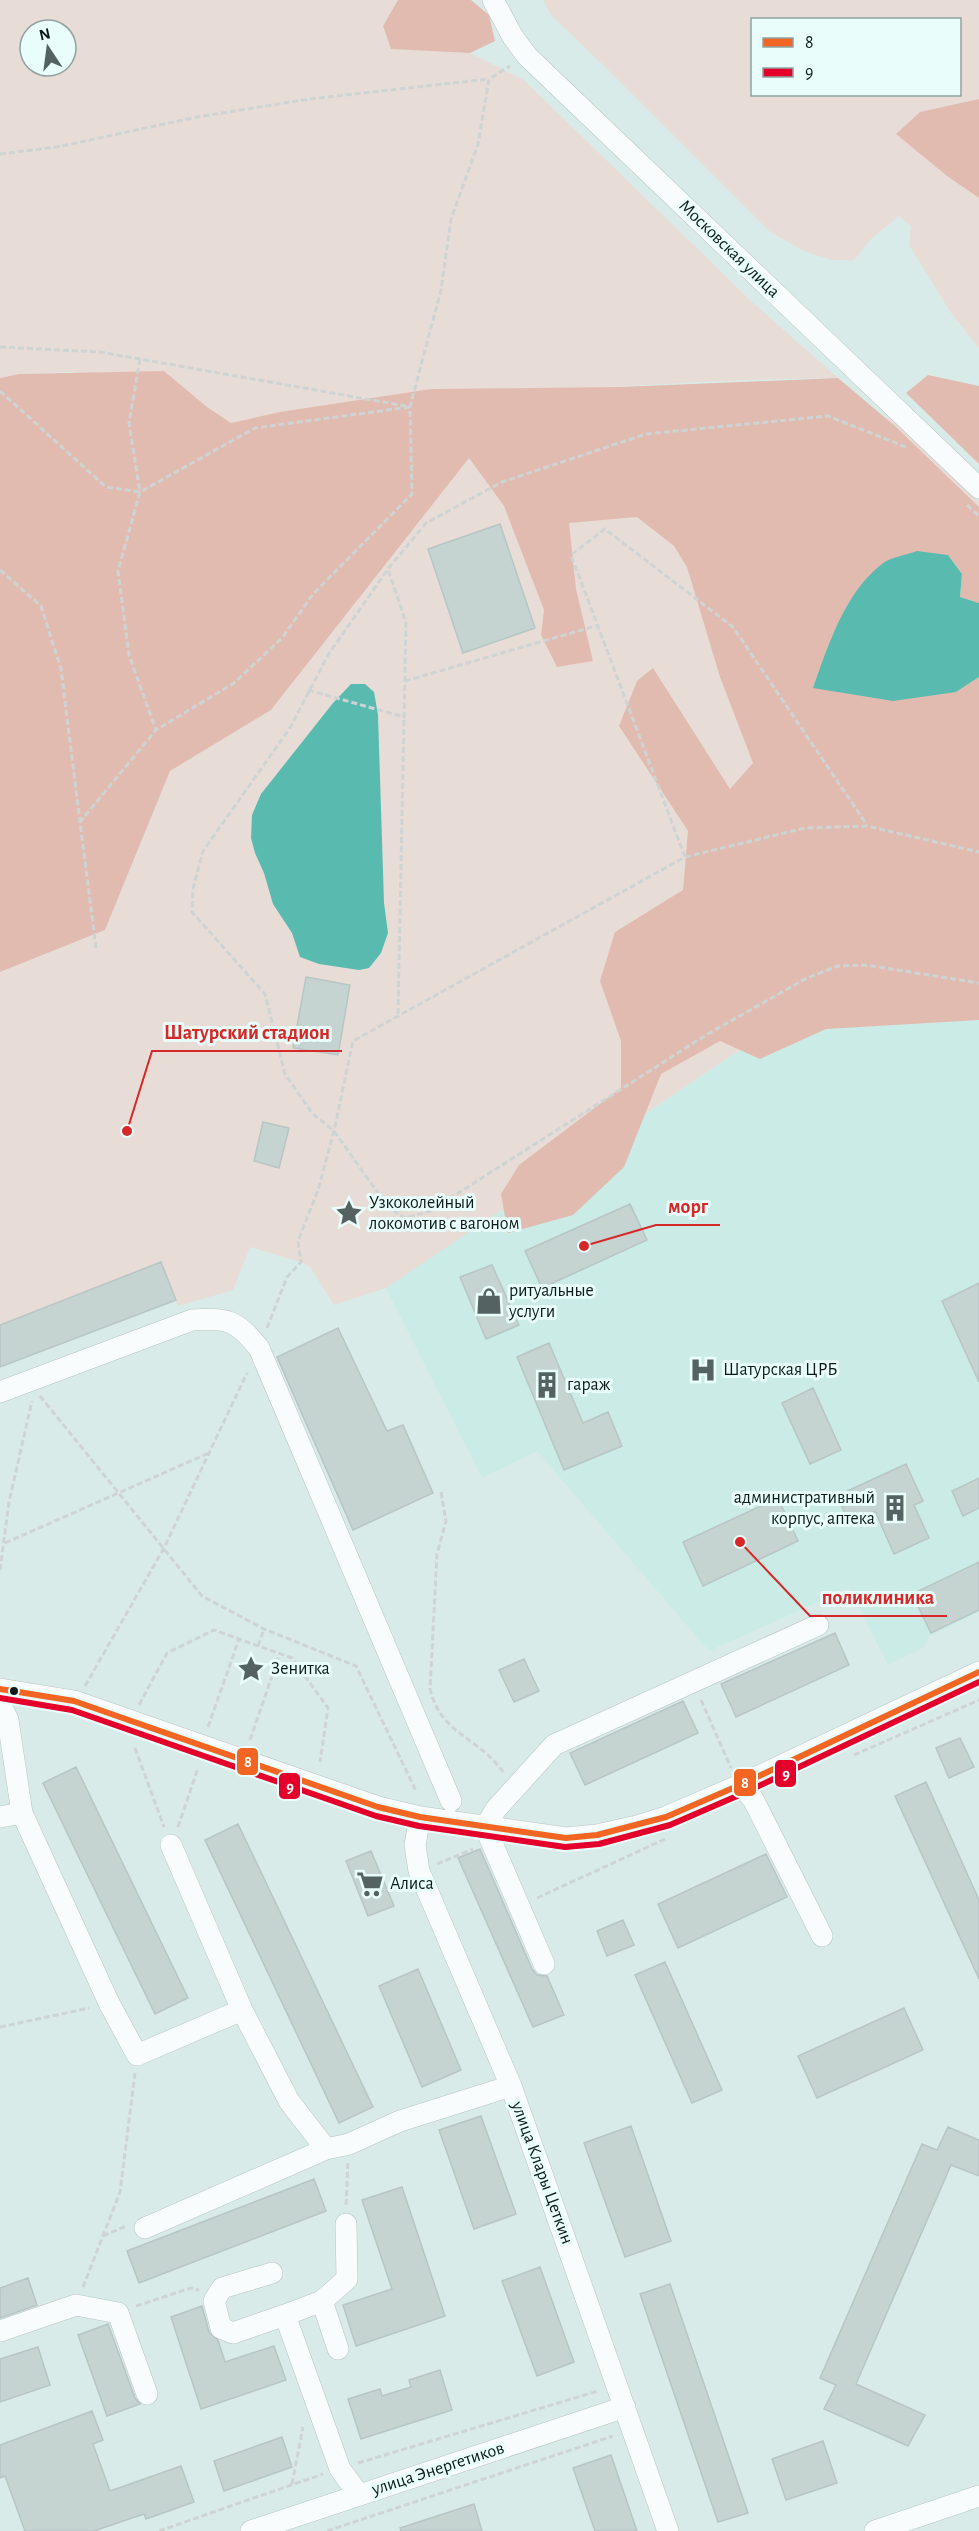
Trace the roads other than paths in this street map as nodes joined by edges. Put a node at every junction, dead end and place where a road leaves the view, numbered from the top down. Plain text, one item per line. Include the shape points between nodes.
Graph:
1 (493, 0) edge
2 (971, 494) edge
3 (0, 1392) edge
4 (819, 1625) dead end
5 (979, 1672) edge
6 (0, 1689) edge
7 (0, 1703) edge
8 (740, 1785) junction
9 (451, 1801) dead end
10 (22, 1813) junction
11 (0, 1816) edge
12 (420, 1817) junction
13 (488, 1834) junction
14 (171, 1845) road end
15 (822, 1936) dead end
16 (544, 1964) dead end
17 (242, 2010) junction
18 (511, 2086) junction
19 (326, 2149) junction
20 (346, 2224) road end
21 (145, 2228) dead end
22 (272, 2273) dead end
23 (322, 2301) junction
24 (285, 2315) junction
25 (0, 2331) edge
26 (338, 2349) dead end
27 (147, 2394) dead end
28 (625, 2408) junction
29 (359, 2495) junction
30 (979, 2496) edge
31 (251, 2531) edge
32 (668, 2531) edge
33 (875, 2531) edge

1 - 2 street, Московская улица via 527,56
3 - 9 street via 192,1320 221,1318 243,1328 259,1348
4 - 13 street via 554,1745 511,1793
5 - 8 street
6 - 12 street via 74,1701 357,1800
7 - 10 street via 8,1720
8 - 13 street via 666,1817 597,1835 566,1838
8 - 15 street via 753,1799
10 - 11 street
10 - 17 street via 137,2055
12 - 13 street
12 - 18 street, улица Клары Цеткин via 415,1845 419,1871
13 - 16 street
14 - 17 street
17 - 19 street via 289,2101
18 - 19 street
18 - 28 street, улица Клары Цеткин
19 - 21 street
20 - 23 street via 347,2279
22 - 24 street via 222,2288 214,2301 221,2328 233,2333
23 - 24 street
23 - 26 street
24 - 29 street via 340,2469
25 - 27 street via 76,2306 118,2313
28 - 29 street, улица Энергетиков
28 - 32 street, улица Клары Цеткин
29 - 31 street, улица Энергетиков
30 - 33 street

